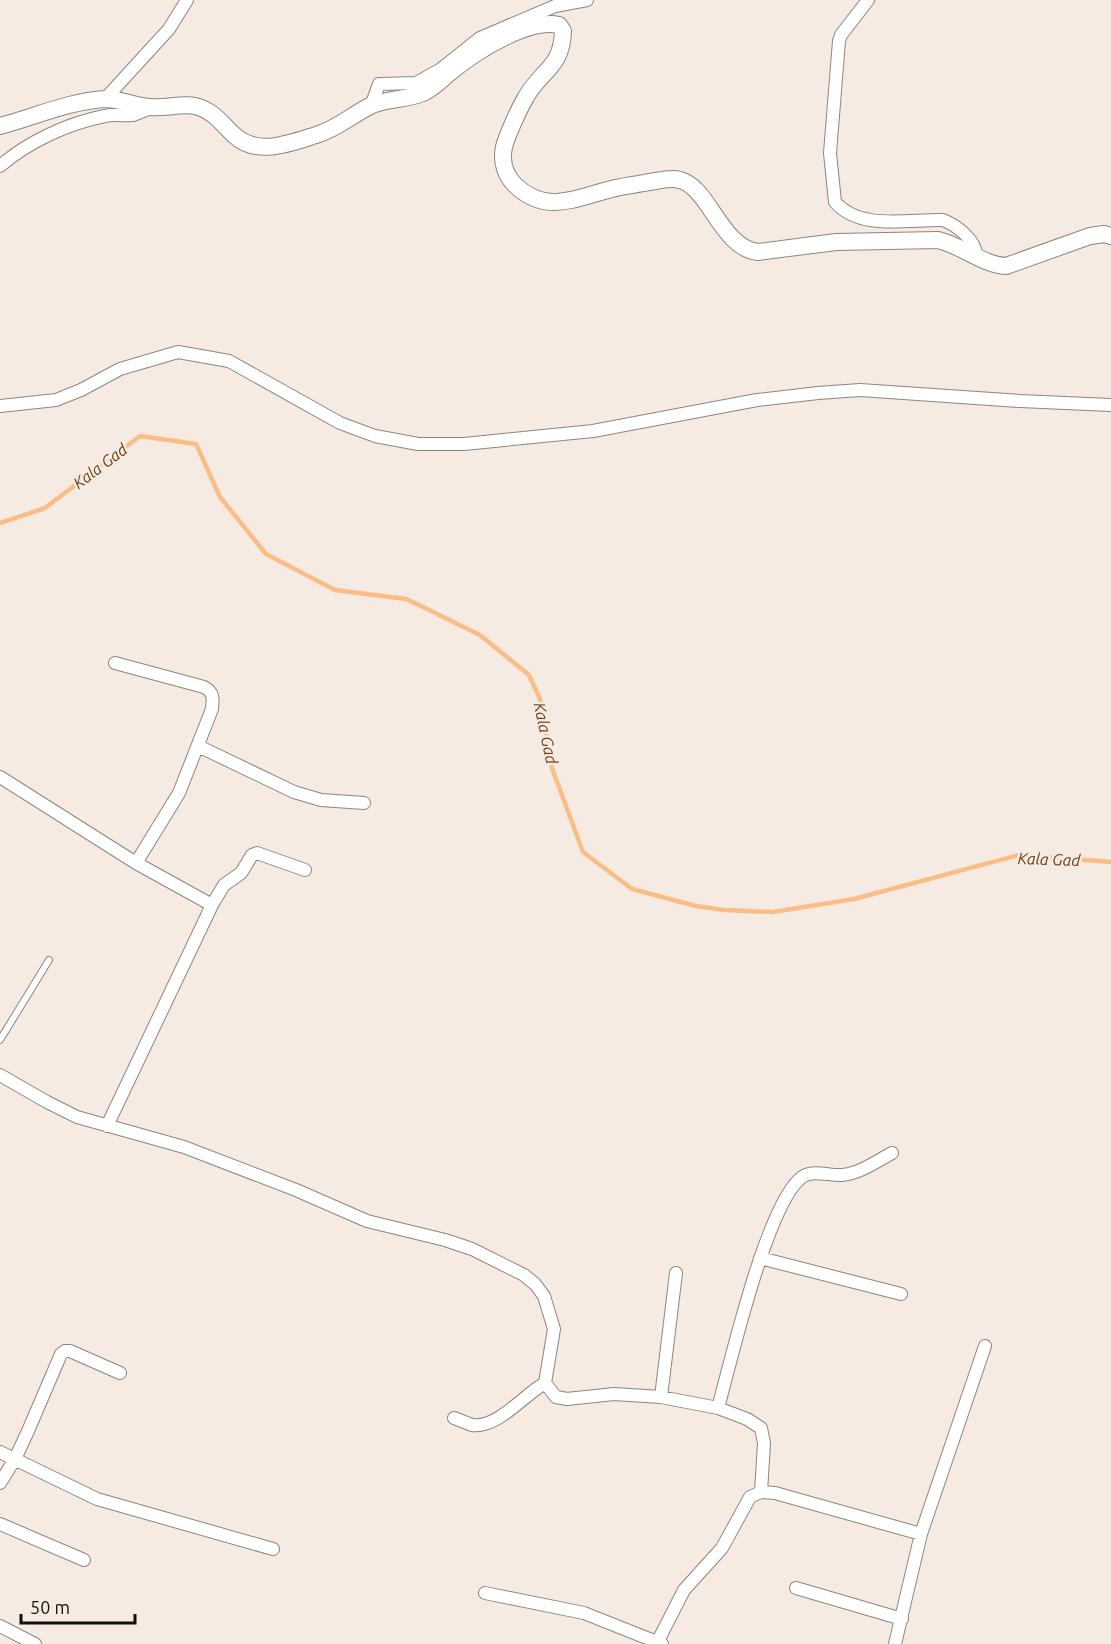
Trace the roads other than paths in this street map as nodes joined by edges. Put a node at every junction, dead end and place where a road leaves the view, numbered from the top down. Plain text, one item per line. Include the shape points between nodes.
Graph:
1 (187, 0) edge
2 (587, 0) edge
3 (868, 0) edge
4 (105, 99) junction
5 (371, 106) junction
6 (152, 108) junction
7 (0, 126) edge
8 (0, 166) edge
9 (1111, 236) edge
10 (976, 255) junction
11 (1111, 405) edge
12 (0, 406) edge
13 (115, 663) dead end
14 (198, 746) junction
15 (0, 777) edge
16 (364, 802) dead end
17 (136, 863) junction
18 (305, 870) dead end
19 (212, 904) junction
20 (50, 960) dead end
21 (0, 1040) edge
22 (0, 1075) edge
23 (107, 1126) junction
24 (892, 1153) dead end
25 (760, 1258) junction
26 (676, 1273) dead end
27 (901, 1294) dead end
28 (985, 1346) dead end
29 (120, 1373) dead end
30 (545, 1383) junction
31 (661, 1397) junction
32 (718, 1407) junction
33 (454, 1418) dead end
34 (0, 1452) edge
35 (15, 1459) junction
36 (0, 1483) edge
37 (761, 1492) junction
38 (0, 1524) edge
39 (921, 1534) junction
40 (273, 1549) dead end
41 (84, 1560) dead end
42 (796, 1588) dead end
43 (485, 1593) dead end
44 (902, 1620) junction
45 (0, 1626) edge
46 (660, 1643) edge
47 (35, 1644) edge
48 (895, 1644) edge

1 - 4 street via 169,29
2 - 5 street via 555,6 480,38 416,83 379,84
3 - 10 street via 839,41 830,153 835,202 850,215 862,219 943,220 973,243
4 - 6 street
4 - 7 street
5 - 6 street via 319,134 269,148 236,137 204,109
5 - 10 street via 421,94 482,49 510,35 551,23 563,31 560,54 526,95 504,147 504,167 510,180 529,197 564,202 610,189 682,180 748,251 918,239 953,243
6 - 8 street via 74,125 43,138
9 - 10 street via 1090,236 1006,266 994,265
11 - 12 street via 860,390 757,400 593,431 464,444 418,444 375,436 340,423 229,361 178,352 120,369 56,400
13 - 14 street via 209,690 212,709
14 - 16 street via 294,792 321,800
14 - 17 street via 179,793
15 - 17 street
17 - 19 street
18 - 19 street via 257,853 241,873 224,885
19 - 23 street
20 - 21 lane
22 - 23 street via 77,1117
23 - 30 street via 184,1147 368,1221 472,1249 524,1275 544,1296 554,1329
24 - 25 street via 852,1174 810,1173 802,1177 782,1205
25 - 27 street
25 - 32 street
26 - 31 street
28 - 39 street
29 - 35 street via 70,1352 61,1354
30 - 31 street via 556,1397 567,1399 614,1394
30 - 33 street via 498,1419 483,1425
31 - 32 street
32 - 37 street via 761,1428
34 - 35 street
35 - 36 street
35 - 40 street via 114,1505
37 - 39 street
37 - 46 street via 750,1497 722,1548 684,1590
38 - 41 street
39 - 44 street
42 - 44 street
43 - 46 street via 584,1613
44 - 48 street
45 - 47 street

